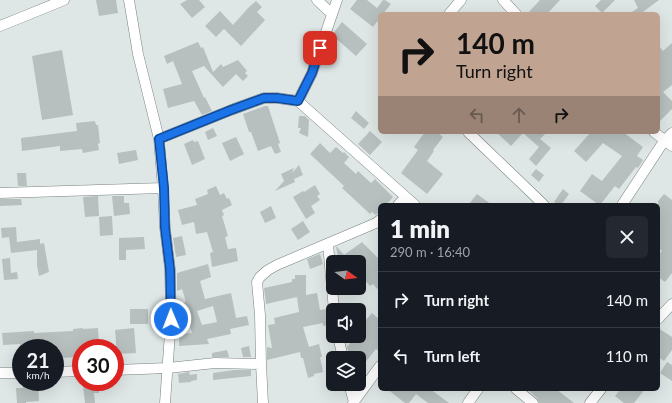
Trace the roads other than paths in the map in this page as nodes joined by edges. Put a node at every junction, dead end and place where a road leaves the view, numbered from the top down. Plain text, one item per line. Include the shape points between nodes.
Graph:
1 (64, 0) edge
2 (129, 0) edge
3 (317, 0) edge
4 (337, 0) edge
5 (461, 0) edge
6 (506, 1) edge
7 (451, 12) edge
8 (514, 12) edge
9 (332, 14) junction
10 (0, 26) edge
11 (298, 101) junction
12 (672, 133) edge
13 (470, 134) edge
14 (657, 134) edge
15 (159, 139) junction
16 (668, 143) edge
17 (164, 188) junction
18 (0, 193) edge
19 (406, 197) junction
20 (400, 203) edge
21 (413, 203) edge
22 (542, 203) edge
23 (623, 203) edge
24 (378, 222) edge
25 (328, 244) junction
26 (333, 303) edge
27 (672, 304) edge
28 (660, 317) edge
29 (261, 364) junction
30 (168, 368) junction
31 (378, 369) edge
32 (124, 370) edge
33 (0, 373) edge
34 (12, 373) edge
35 (351, 391) edge
36 (477, 391) edge
37 (518, 391) edge
38 (600, 391) edge
39 (164, 403) edge
40 (263, 403) edge
41 (354, 403) edge
42 (468, 403) edge
43 (533, 403) edge
44 (590, 403) edge

1 - 10 street
2 - 15 street via 138,54
3 - 9 street
4 - 9 street
5 - 7 street
6 - 8 street
9 - 11 street via 312,73
11 - 15 street via 264,98
11 - 19 street
12 - 16 street
13 - 22 street
14 - 16 street
15 - 17 street
16 - 23 street
17 - 18 street
17 - 30 street via 170,269 171,319
19 - 20 street
19 - 21 street
24 - 25 street
25 - 26 street
25 - 29 street via 277,265 268,270 257,282
27 - 28 street
29 - 30 street via 215,363
29 - 40 street
30 - 32 street
30 - 39 street
31 - 41 street
33 - 34 street
35 - 41 street
36 - 42 street
37 - 43 street
38 - 44 street

